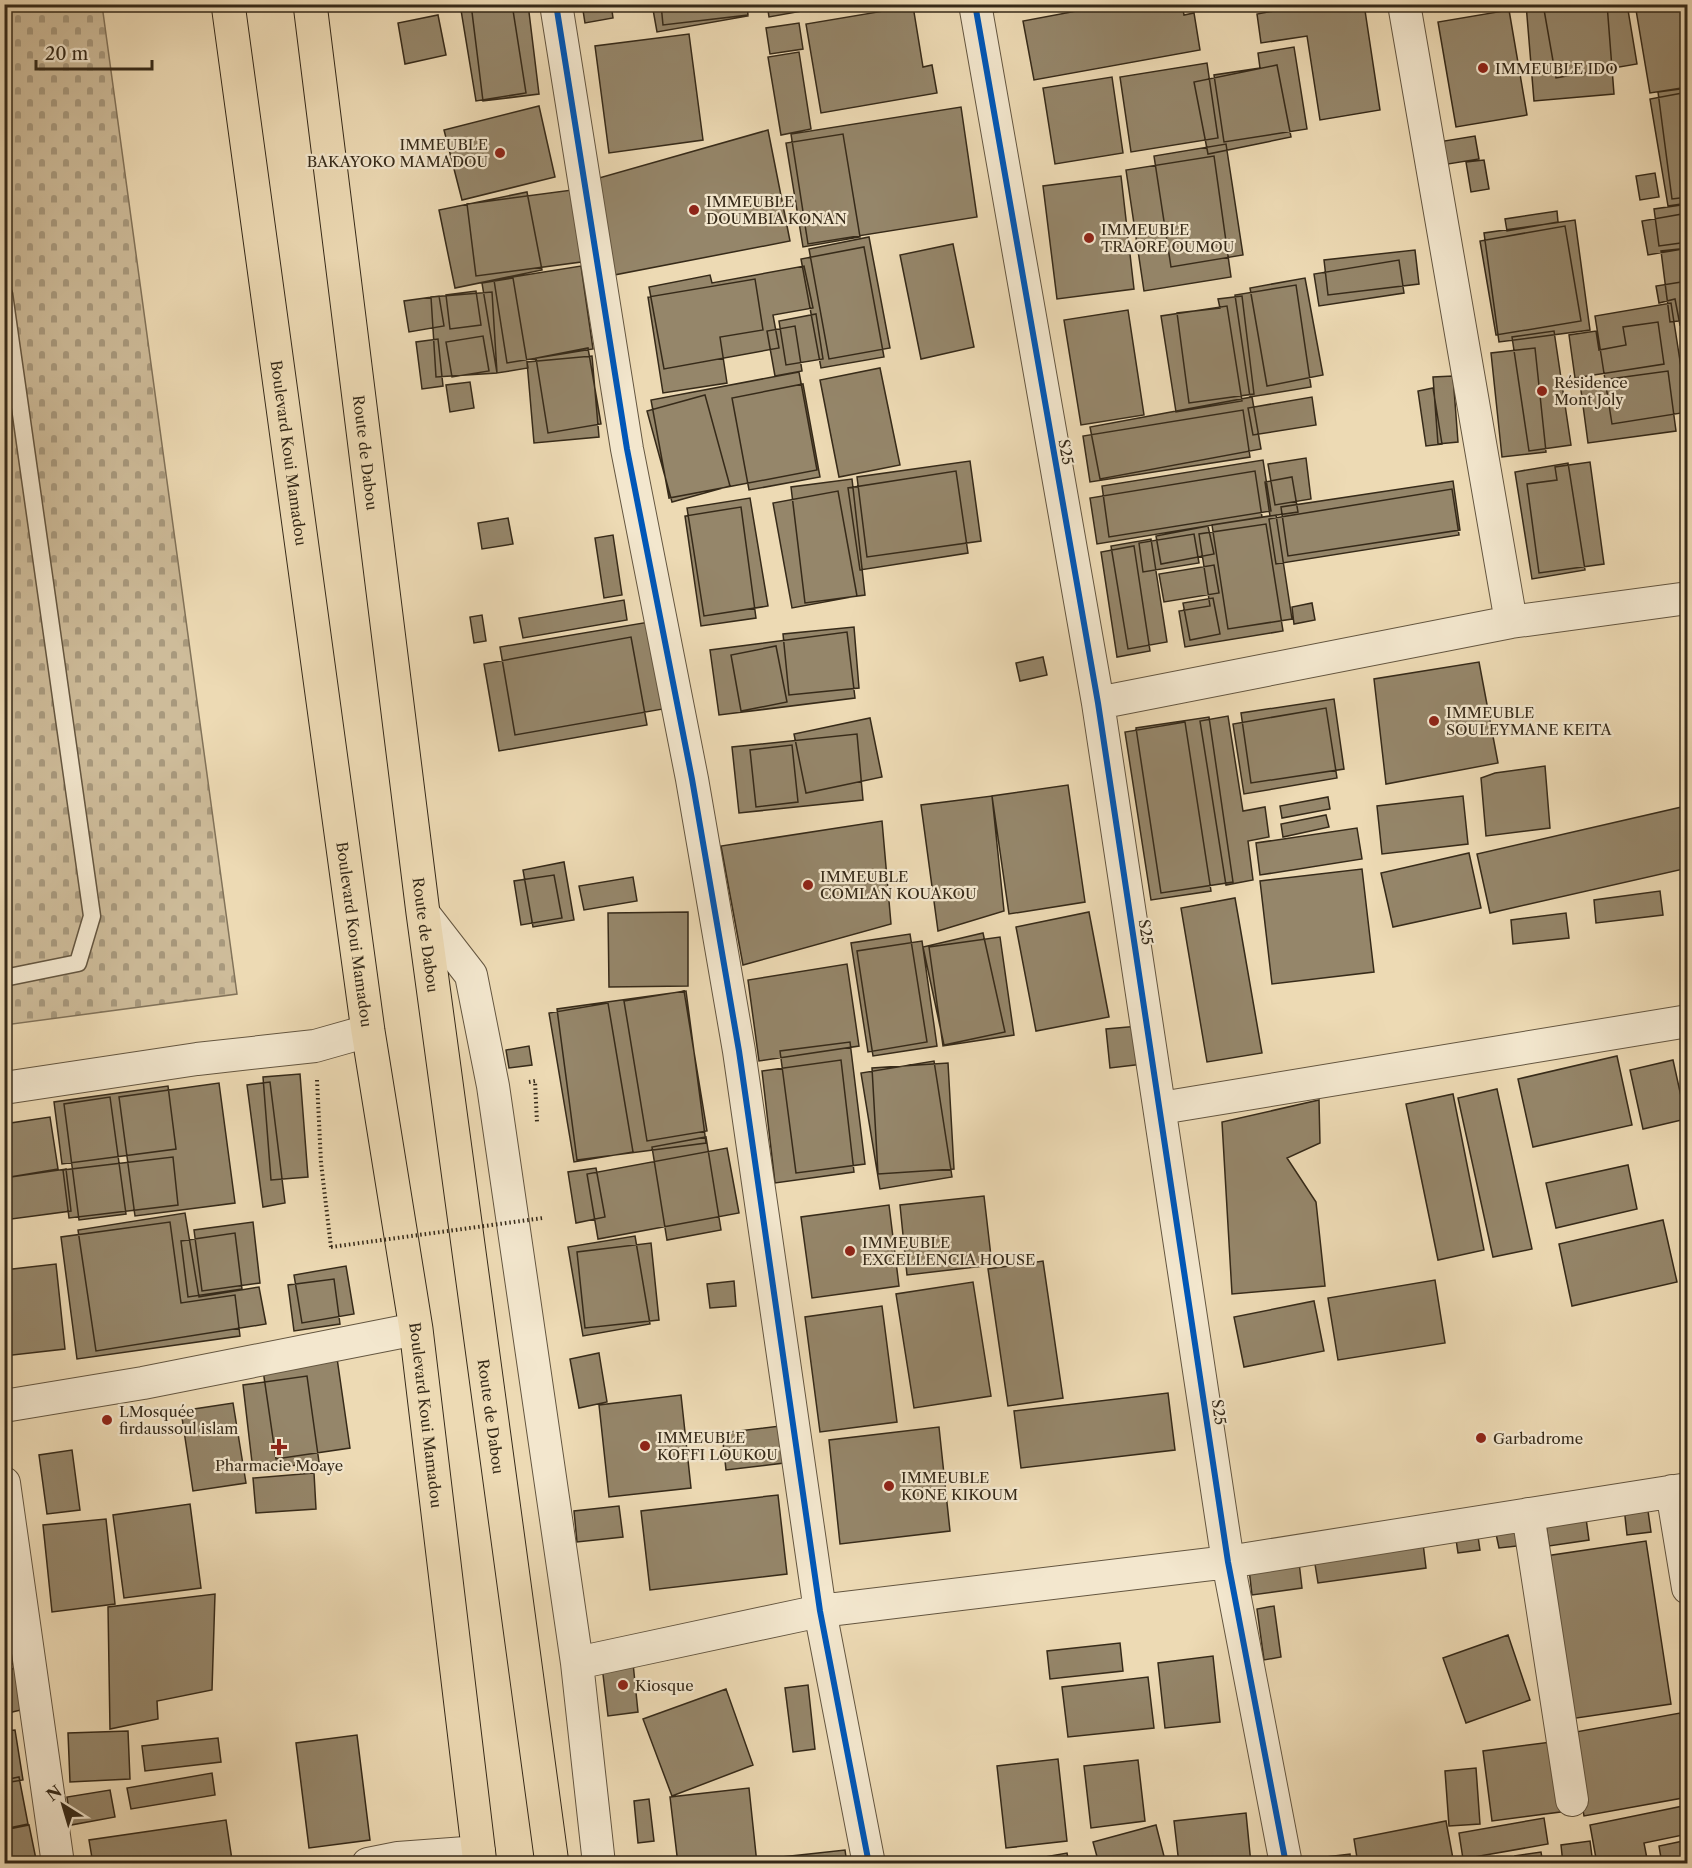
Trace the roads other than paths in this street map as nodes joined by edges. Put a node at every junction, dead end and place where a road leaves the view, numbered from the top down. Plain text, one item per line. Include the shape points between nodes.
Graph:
1 (228, 4) edge
2 (310, 4) edge
3 (556, 4) edge
4 (975, 4) edge
5 (1404, 4) edge
6 (4, 294) edge
7 (1688, 598) edge
8 (1511, 622) junction
9 (1098, 703) junction
10 (423, 913) junction
11 (4, 978) edge
12 (1688, 1021) edge
13 (368, 1031) junction
14 (4, 1088) edge
15 (1161, 1108) junction
16 (416, 1329) junction
17 (4, 1406) edge
18 (4, 1483) edge
19 (1680, 1490) edge
20 (1528, 1514) junction
21 (1228, 1562) junction
22 (1688, 1588) edge
23 (820, 1611) junction
24 (577, 1663) junction
25 (1572, 1800) dead end
26 (479, 1858) edge
27 (58, 1863) edge
28 (368, 1863) edge
29 (552, 1863) edge
30 (599, 1863) edge
31 (869, 1863) edge
32 (1286, 1863) edge

1 - 13 main road, Boulevard Koui Mamadou
2 - 10 main road, Route de Dabou
3 - 23 street via 627,449 690,768 739,1051
4 - 9 street, S25
5 - 8 street
6 - 11 lane via 92,916 78,963
7 - 8 street
8 - 9 street
9 - 15 street, S25
10 - 24 street via 471,975 493,1086
10 - 29 main road, Route de Dabou
12 - 15 street
13 - 14 street via 315,1046
13 - 16 main road, Boulevard Koui Mamadou
15 - 21 street, S25
16 - 17 street
16 - 26 main road, Boulevard Koui Mamadou
18 - 27 street
19 - 20 street
19 - 22 street
20 - 21 street
20 - 25 street
21 - 23 street
21 - 32 street, S25
23 - 24 street
23 - 31 street
24 - 30 street
26 - 28 street via 398,1858

